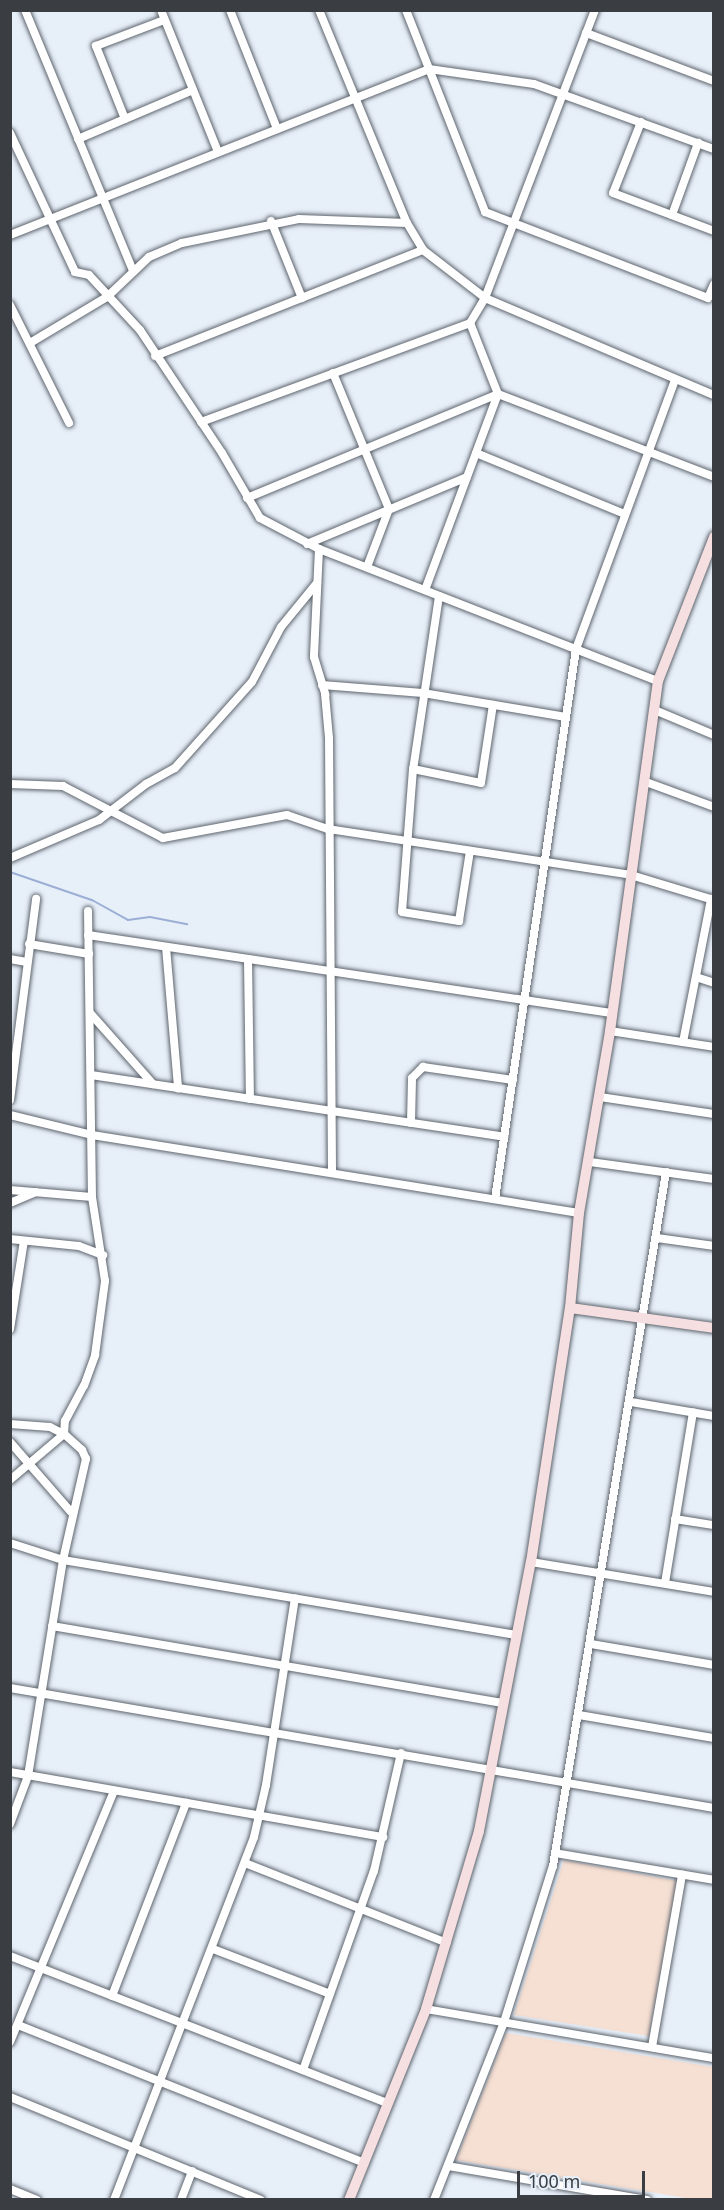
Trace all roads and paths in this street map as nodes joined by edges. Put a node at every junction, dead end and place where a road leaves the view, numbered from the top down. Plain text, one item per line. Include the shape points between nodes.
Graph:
1 (25, 10) edge
2 (160, 10) edge
3 (230, 10) edge
4 (319, 10) edge
5 (406, 10) edge
6 (595, 10) edge
7 (164, 20) junction
8 (586, 33) junction
9 (429, 69) junction
10 (714, 81) edge
11 (192, 90) junction
12 (563, 93) junction
13 (355, 98) junction
14 (125, 119) junction
15 (641, 122) junction
16 (277, 129) junction
17 (10, 133) edge
18 (78, 139) junction
19 (698, 143) junction
20 (714, 149) edge
21 (218, 152) junction
22 (103, 198) junction
23 (672, 215) junction
24 (50, 219) junction
25 (271, 221) junction
26 (407, 223) junction
27 (513, 223) junction
28 (714, 231) edge
29 (10, 235) edge
30 (423, 250) junction
31 (133, 271) junction
32 (714, 284) edge
33 (107, 297) junction
34 (485, 297) junction
35 (302, 298) junction
36 (10, 304) edge
37 (470, 323) junction
38 (30, 343) junction
39 (155, 356) junction
40 (333, 373) junction
41 (675, 380) junction
42 (498, 394) junction
43 (714, 395) edge
44 (201, 422) junction
45 (69, 423) dead end
46 (364, 449) junction
47 (648, 452) junction
48 (476, 453) junction
49 (467, 477) junction
50 (714, 477) edge
51 (247, 498) junction
52 (389, 509) junction
53 (626, 514) junction
54 (714, 537) edge
55 (307, 543) junction
56 (319, 549) junction
57 (710, 554) edge
58 (367, 567) junction
59 (317, 583) junction
60 (425, 590) junction
61 (439, 596) junction
62 (576, 649) junction
63 (658, 681) junction
64 (322, 685) junction
65 (423, 693) junction
66 (493, 705) junction
67 (657, 711) junction
68 (566, 717) junction
69 (714, 735) edge
70 (413, 770) junction
71 (646, 782) junction
72 (10, 784) edge
73 (714, 807) edge
74 (111, 811) junction
75 (328, 829) junction
76 (406, 841) junction
77 (470, 851) junction
78 (10, 858) edge
79 (545, 862) junction
80 (631, 875) junction
81 (36, 899) dead end
82 (712, 899) edge
83 (88, 911) dead end
84 (88, 935) junction
85 (29, 944) junction
86 (166, 947) junction
87 (89, 954) junction
88 (10, 959) edge
89 (248, 959) junction
90 (27, 962) junction
91 (330, 971) junction
92 (696, 977) junction
93 (714, 983) edge
94 (524, 1000) junction
95 (90, 1013) junction
96 (611, 1013) junction
97 (610, 1031) junction
98 (14, 1037) edge
99 (683, 1042) junction
100 (714, 1047) edge
101 (91, 1075) junction
102 (513, 1080) junction
103 (153, 1084) junction
104 (177, 1088) junction
105 (600, 1097) junction
106 (250, 1099) junction
107 (10, 1100) edge
108 (332, 1112) junction
109 (714, 1113) edge
110 (10, 1115) edge
111 (411, 1123) junction
112 (92, 1135) junction
113 (504, 1137) junction
114 (590, 1162) junction
115 (332, 1172) junction
116 (666, 1172) junction
117 (714, 1179) edge
118 (10, 1190) edge
119 (36, 1192) junction
120 (92, 1197) junction
121 (495, 1199) junction
122 (10, 1203) edge
123 (579, 1213) junction
124 (657, 1238) junction
125 (10, 1239) edge
126 (24, 1241) junction
127 (714, 1246) edge
128 (103, 1255) junction
129 (13, 1291) edge
130 (570, 1308) junction
131 (645, 1317) junction
132 (714, 1328) edge
133 (10, 1329) edge
134 (631, 1402) junction
135 (693, 1412) junction
136 (714, 1416) edge
137 (10, 1424) edge
138 (64, 1434) junction
139 (10, 1442) edge
140 (27, 1462) junction
141 (10, 1480) edge
142 (71, 1512) junction
143 (675, 1519) junction
144 (714, 1526) edge
145 (10, 1543) edge
146 (63, 1560) junction
147 (531, 1562) junction
148 (602, 1573) junction
149 (665, 1583) junction
150 (714, 1592) edge
151 (296, 1598) junction
152 (52, 1626) junction
153 (516, 1635) junction
154 (591, 1644) junction
155 (285, 1665) junction
156 (714, 1665) edge
157 (10, 1688) edge
158 (41, 1693) junction
159 (502, 1703) junction
160 (579, 1715) junction
161 (274, 1732) junction
162 (714, 1738) edge
163 (401, 1753) junction
164 (488, 1770) junction
165 (10, 1772) edge
166 (28, 1776) junction
167 (567, 1783) junction
168 (114, 1791) junction
169 (186, 1803) junction
170 (714, 1808) edge
171 (260, 1816) junction
172 (10, 1824) edge
173 (383, 1837) junction
174 (555, 1853) junction
175 (245, 1863) junction
176 (682, 1875) junction
177 (714, 1880) edge
178 (361, 1908) junction
179 (447, 1943) junction
180 (213, 1949) junction
181 (10, 1956) edge
182 (41, 1968) junction
183 (330, 1994) junction
184 (112, 1996) junction
185 (426, 2009) junction
186 (504, 2022) junction
187 (183, 2024) junction
188 (18, 2025) junction
189 (10, 2042) edge
190 (652, 2047) junction
191 (714, 2058) edge
192 (303, 2070) junction
193 (160, 2082) junction
194 (10, 2097) edge
195 (388, 2103) junction
196 (134, 2148) junction
197 (364, 2163) junction
198 (447, 2166) junction
199 (192, 2171) junction
200 (10, 2189) edge
201 (625, 2198) edge
202 (37, 2199) edge
203 (114, 2199) edge
204 (181, 2199) edge
205 (257, 2199) edge
206 (349, 2199) edge
207 (434, 2199) edge
208 (647, 2199) edge

1 - 18 street
2 - 7 street
3 - 16 street
4 - 13 street
5 - 9 street
6 - 8 street
7 - 11 street
7 - 14 street via 96,46
8 - 10 street
8 - 12 street
9 - 12 street via 484,74
9 - 13 street
9 - 27 street via 486,212
11 - 14 street
11 - 21 street
12 - 15 street
12 - 27 street
13 - 16 street
13 - 26 street
14 - 18 street
15 - 19 street
15 - 23 street via 614,193
16 - 21 street
17 - 24 street
18 - 22 street
19 - 20 street
19 - 23 street
21 - 22 street
22 - 24 street
22 - 31 street
23 - 28 street
24 - 29 street
24 - 33 street via 75,272 89,275
25 - 26 street via 306,218
25 - 31 street via 182,243 149,258
25 - 35 street
26 - 30 street
27 - 32 street via 708,298
27 - 34 street
30 - 34 street
30 - 35 street
31 - 33 street
33 - 38 street
33 - 39 street via 140,330
34 - 37 street
34 - 41 street
35 - 39 street
36 - 38 street
37 - 40 street
37 - 42 street
38 - 45 street
39 - 44 street
40 - 44 street
40 - 46 street
41 - 43 street
41 - 47 street
42 - 46 street
42 - 47 street
42 - 48 street
44 - 51 street
46 - 51 street
46 - 52 street
47 - 50 street
47 - 53 street
48 - 49 street
48 - 53 street
49 - 52 street
49 - 60 street
51 - 55 street via 264,522
52 - 55 street
52 - 58 street
53 - 62 street
54 - 57 street
55 - 56 street
56 - 58 street
56 - 59 street
57 - 63 street
58 - 60 street
59 - 64 street via 314,657
59 - 74 street via 281,627 252,682 225,713 175,768
60 - 61 street
61 - 62 street
61 - 65 street
62 - 63 street
62 - 68 street
63 - 67 street
64 - 65 street
64 - 75 street via 329,738
65 - 66 street
65 - 70 street
66 - 68 street
66 - 70 street via 481,783
67 - 69 street
67 - 71 street
68 - 79 street
70 - 76 street
71 - 73 street
71 - 80 street
72 - 74 street via 63,786
74 - 75 street via 163,838 280,814
74 - 78 street via 60,840
75 - 76 street
75 - 91 street
76 - 77 street
76 - 77 street via 402,912 459,921
77 - 79 street
79 - 80 street
79 - 94 street
80 - 82 street
80 - 96 street
81 - 85 street
82 - 92 street
83 - 84 street
84 - 86 street
84 - 87 street
85 - 87 street
85 - 90 street
86 - 89 street
86 - 104 street
87 - 95 street
88 - 90 street
89 - 91 street
89 - 106 street
90 - 98 street
91 - 94 street
91 - 108 street
92 - 93 street
92 - 99 street
94 - 96 street
94 - 102 street
95 - 101 street
95 - 103 street
96 - 97 street
97 - 99 street
97 - 105 street
98 - 107 street
99 - 100 street
101 - 103 street
101 - 112 street
102 - 111 street via 429,1066 419,1068 412,1078
102 - 113 street
103 - 104 street
104 - 106 street
105 - 109 street
105 - 114 street
106 - 108 street
108 - 111 street
108 - 115 street
110 - 112 street
111 - 113 street
112 - 115 street
112 - 120 street
113 - 121 street
114 - 116 street
114 - 123 street
115 - 121 street
116 - 117 street
116 - 124 street
118 - 119 street
119 - 120 street
119 - 122 street
120 - 128 street
121 - 123 street
123 - 130 street
124 - 127 street
124 - 131 street
125 - 126 street
126 - 128 street via 79,1246
126 - 129 street
128 - 138 street via 105,1281 95,1355 84,1386 67,1415
129 - 133 street
130 - 131 street
130 - 147 street
131 - 132 street
131 - 134 street
134 - 135 street
134 - 148 street
135 - 136 street
135 - 143 street
137 - 138 street via 50,1427
138 - 140 street
138 - 142 street via 86,1459
139 - 140 street
140 - 141 street
140 - 142 street
142 - 146 street
143 - 144 street
143 - 149 street
145 - 146 street
146 - 151 street
146 - 152 street
147 - 148 street
147 - 153 street
148 - 149 street
148 - 154 street
149 - 150 street
151 - 153 street
151 - 155 street
152 - 155 street
152 - 158 street
153 - 159 street
154 - 156 street
154 - 160 street
155 - 159 street
155 - 161 street
157 - 158 street
158 - 161 street
158 - 166 street
159 - 164 street
160 - 162 street
160 - 167 street
161 - 163 street
161 - 171 street
163 - 164 street
163 - 173 street
164 - 167 street
164 - 179 street via 478,1831
165 - 166 street
166 - 168 street
166 - 172 street
167 - 170 street
167 - 174 street
168 - 169 street
168 - 182 street
169 - 171 street
169 - 184 street
171 - 173 street
171 - 175 street
173 - 178 street
174 - 176 street
174 - 186 street
175 - 178 street
175 - 180 street
176 - 177 street
176 - 190 street
178 - 179 street
178 - 183 street
179 - 185 street
180 - 183 street
180 - 187 street
181 - 182 street
182 - 184 street
182 - 188 street
183 - 192 street
184 - 187 street
185 - 186 street
185 - 195 street
186 - 190 street
186 - 198 street
187 - 192 street
187 - 193 street
188 - 189 street
188 - 193 street
190 - 191 street
192 - 195 street
193 - 196 street
193 - 197 street
194 - 196 street
195 - 197 street
196 - 199 street
196 - 203 street
197 - 206 street
198 - 201 street
198 - 207 street
199 - 204 street
199 - 205 street
200 - 202 street
201 - 208 street

